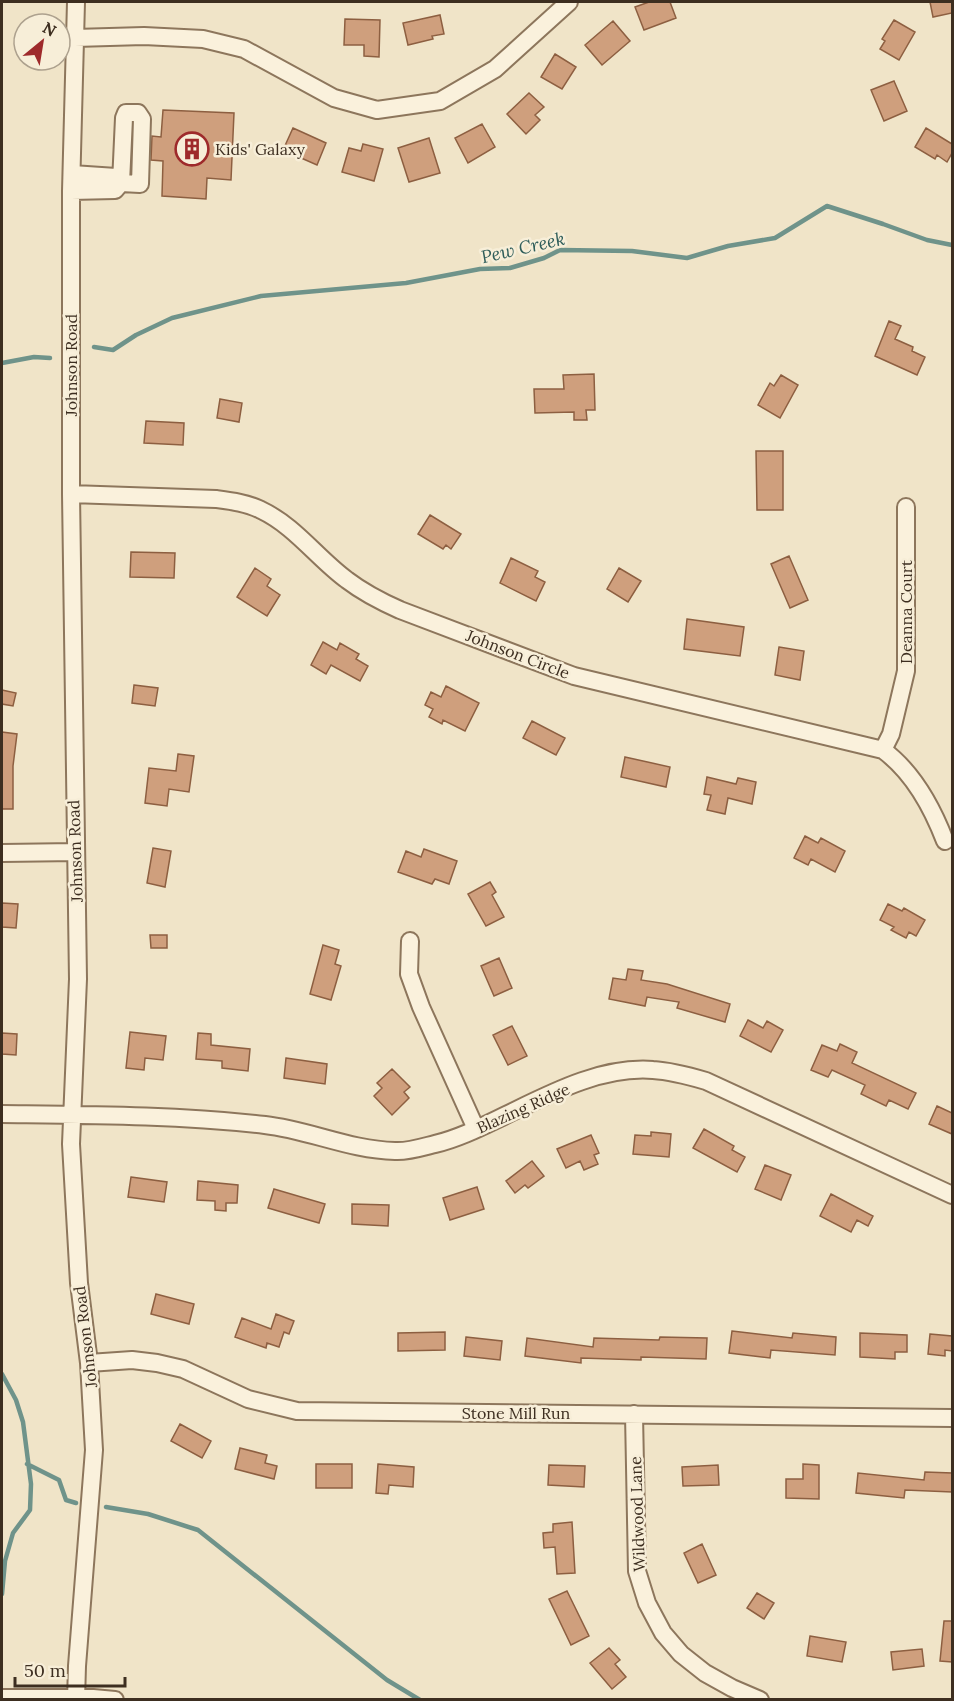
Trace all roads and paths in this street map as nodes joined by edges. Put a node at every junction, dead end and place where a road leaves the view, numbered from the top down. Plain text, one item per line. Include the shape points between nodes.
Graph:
1 (76, 2) edge
2 (565, 3) edge
3 (75, 38) junction
4 (124, 118) dead end
5 (72, 174) junction
6 (121, 183) junction
7 (71, 191) junction
8 (71, 494) junction
9 (906, 507) dead end
10 (883, 750) junction
11 (945, 841) dead end
12 (76, 852) junction
13 (2, 853) edge
14 (410, 941) dead end
15 (2, 1114) edge
16 (71, 1115) junction
17 (476, 1129) junction
18 (952, 1195) edge
19 (89, 1363) junction
20 (634, 1414) junction
21 (952, 1418) edge
22 (2, 1698) edge
23 (76, 1699) edge
24 (115, 1700) edge
25 (760, 1700) edge

1 - 3 street, Johnson Road
2 - 3 street via 495,69 440,101 376,110 334,98 244,49 224,44 144,36
3 - 5 street, Johnson Road
4 - 6 street via 126,113 138,113 142,118 142,152 140,184
5 - 6 street via 116,177
5 - 7 street, Johnson Road
6 - 7 street via 115,190
7 - 8 street, Johnson Road
8 - 10 street, Johnson Circle via 239,502 278,520 347,580 400,610 574,676
8 - 12 street, Johnson Road
9 - 10 street, Deanna Court via 906,671 891,734
10 - 11 street, Johnson Circle via 897,760 932,807
12 - 13 street
12 - 16 street, Johnson Road via 78,979
14 - 17 street via 409,974
15 - 16 street, Blazing Ridge
16 - 17 street, Blazing Ridge via 268,1125 397,1152 436,1144
16 - 19 street, Johnson Road via 74,1217
17 - 18 street, Blazing Ridge via 530,1103 615,1072 678,1073 706,1081
19 - 20 street, Stone Mill Run via 157,1363 183,1370 248,1399 297,1411
19 - 23 street, Johnson Road via 93,1474
20 - 21 street, Stone Mill Run
20 - 25 street, Wildwood Lane via 637,1570 647,1603 663,1633 681,1654 705,1673
22 - 23 street
23 - 24 street

